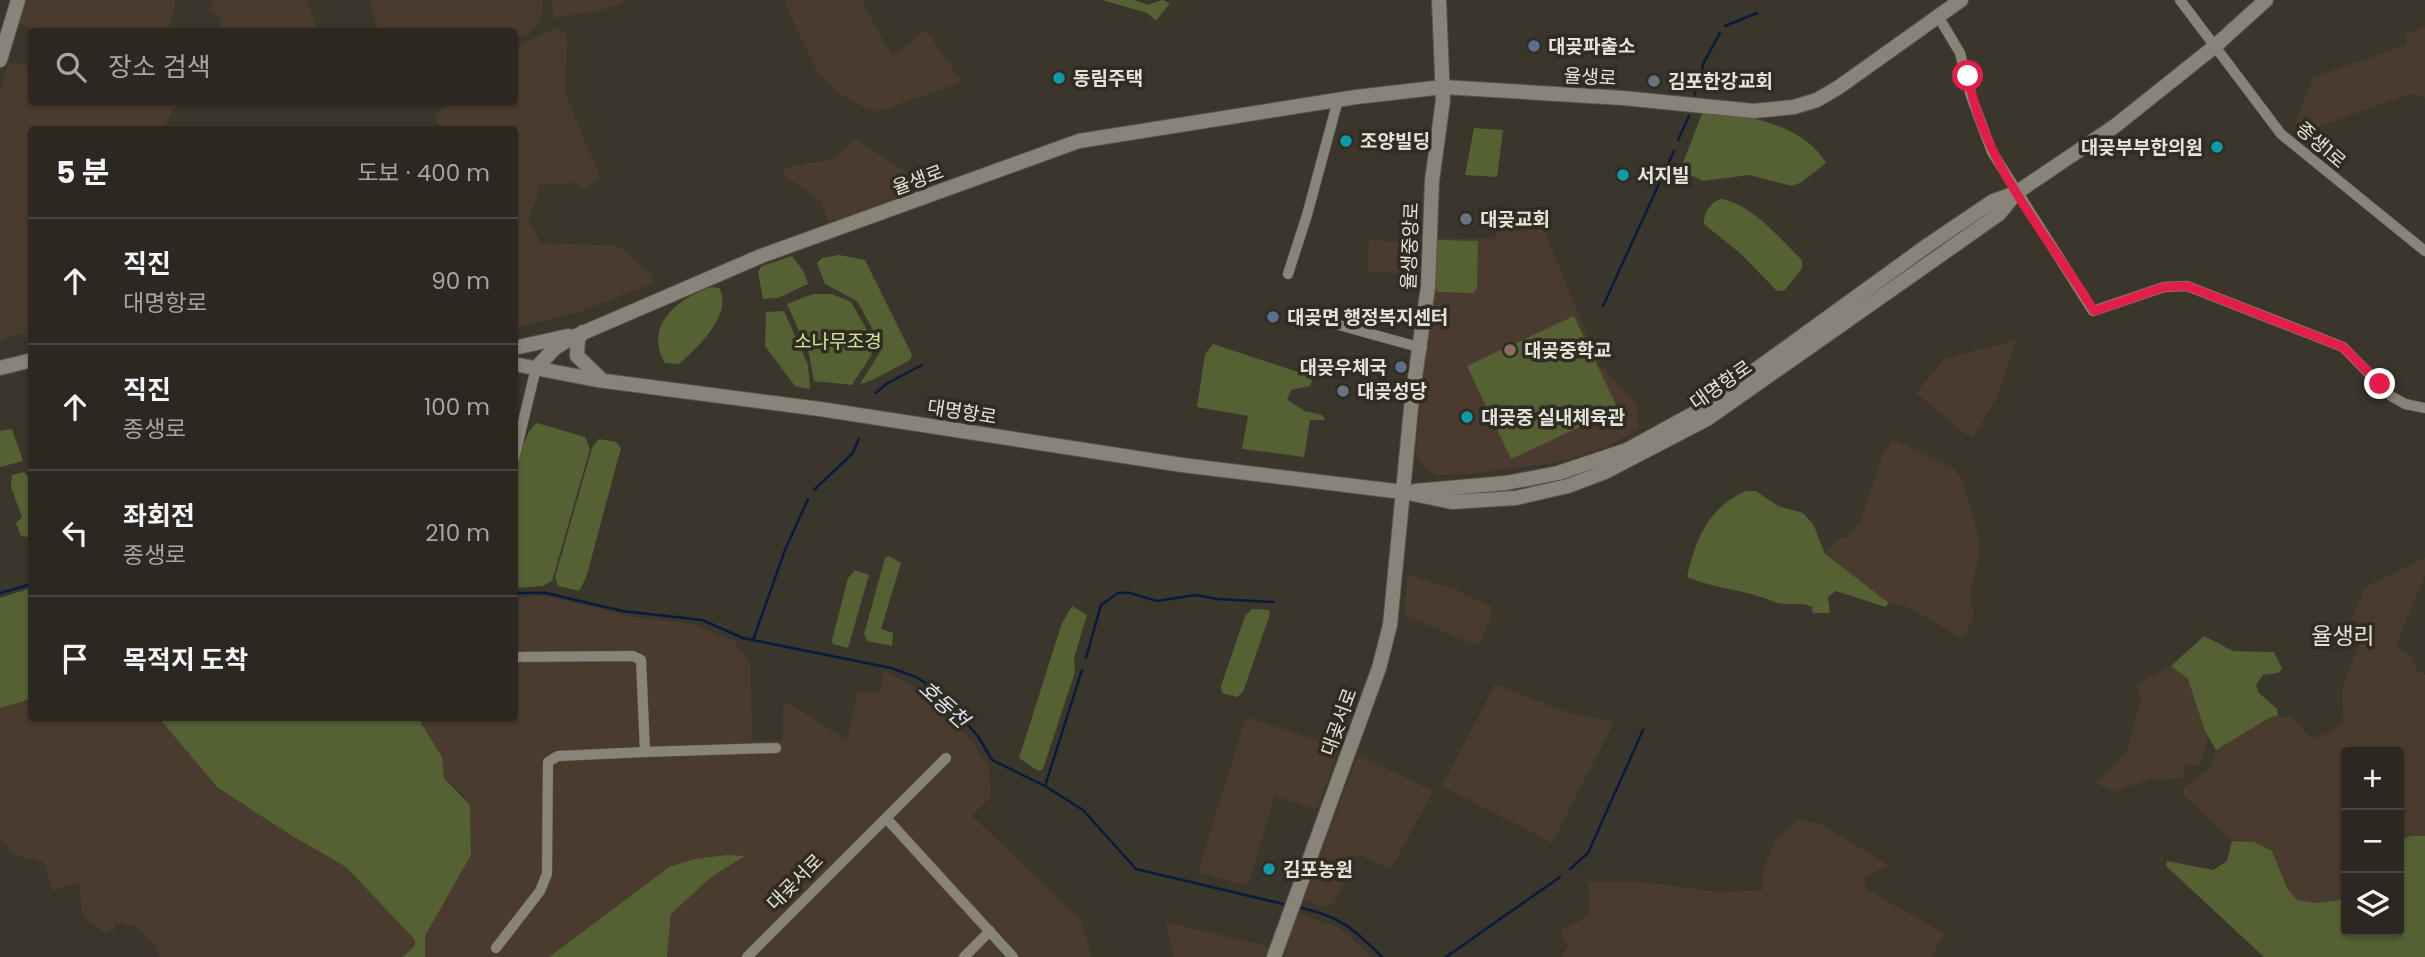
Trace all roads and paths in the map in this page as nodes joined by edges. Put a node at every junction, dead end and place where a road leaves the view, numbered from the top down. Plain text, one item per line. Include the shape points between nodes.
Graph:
1 (18, 0) edge
2 (1439, 0) edge
3 (1961, 0) edge
4 (2180, 0) edge
5 (2266, 0) edge
6 (1938, 16) junction
7 (2214, 47) junction
8 (0, 60) edge
9 (1443, 88) junction
10 (1338, 100) junction
11 (2016, 193) junction
12 (2425, 250) edge
13 (1288, 274) dead end
14 (1324, 321) dead end
15 (583, 332) junction
16 (518, 347) edge
17 (1422, 348) junction
18 (28, 361) edge
19 (518, 365) edge
20 (0, 368) edge
21 (536, 368) junction
22 (605, 382) junction
23 (2425, 408) edge
24 (518, 442) edge
25 (1403, 492) junction
26 (518, 657) edge
27 (776, 748) dead end
28 (645, 752) junction
29 (946, 758) dead end
30 (886, 818) junction
31 (990, 931) junction
32 (496, 948) dead end
33 (747, 957) edge
34 (964, 957) edge
35 (1013, 957) edge
36 (1274, 957) edge

1 - 8 street
2 - 9 street, 율생중앙로
3 - 6 street, 율생로
4 - 7 street
5 - 7 street, 대명항로
6 - 9 street, 율생로 via 1839,87 1816,100 1774,110
6 - 11 street via 1955,41 1985,135
7 - 11 street, 대명항로 via 2115,126
7 - 12 street, 종생1로 via 2285,138
9 - 10 street, 율생로
9 - 17 street, 율생중앙로
10 - 13 street
10 - 15 street, 율생로 via 1079,141 761,256
11 - 23 street via 2094,311 2164,287 2187,286 2343,347 2391,396
11 - 25 street, 대명항로 via 1998,214 1707,419 1636,457 1568,486 1516,498 1452,502
14 - 17 street
15 - 16 street
15 - 21 street, 율생로 via 555,348
15 - 22 street via 577,356
17 - 25 street, 율생중앙로
18 - 20 street
19 - 21 street, 대명항로
21 - 22 street, 대명항로
21 - 24 street
22 - 25 street, 대명항로
25 - 36 street, 대곶서로 via 1387,643
26 - 28 street via 633,656 641,660
27 - 28 street
28 - 32 street via 558,756 548,762 547,874
29 - 30 street, 대곶서로
30 - 31 street
30 - 33 street, 대곶서로
31 - 34 street
31 - 35 street

